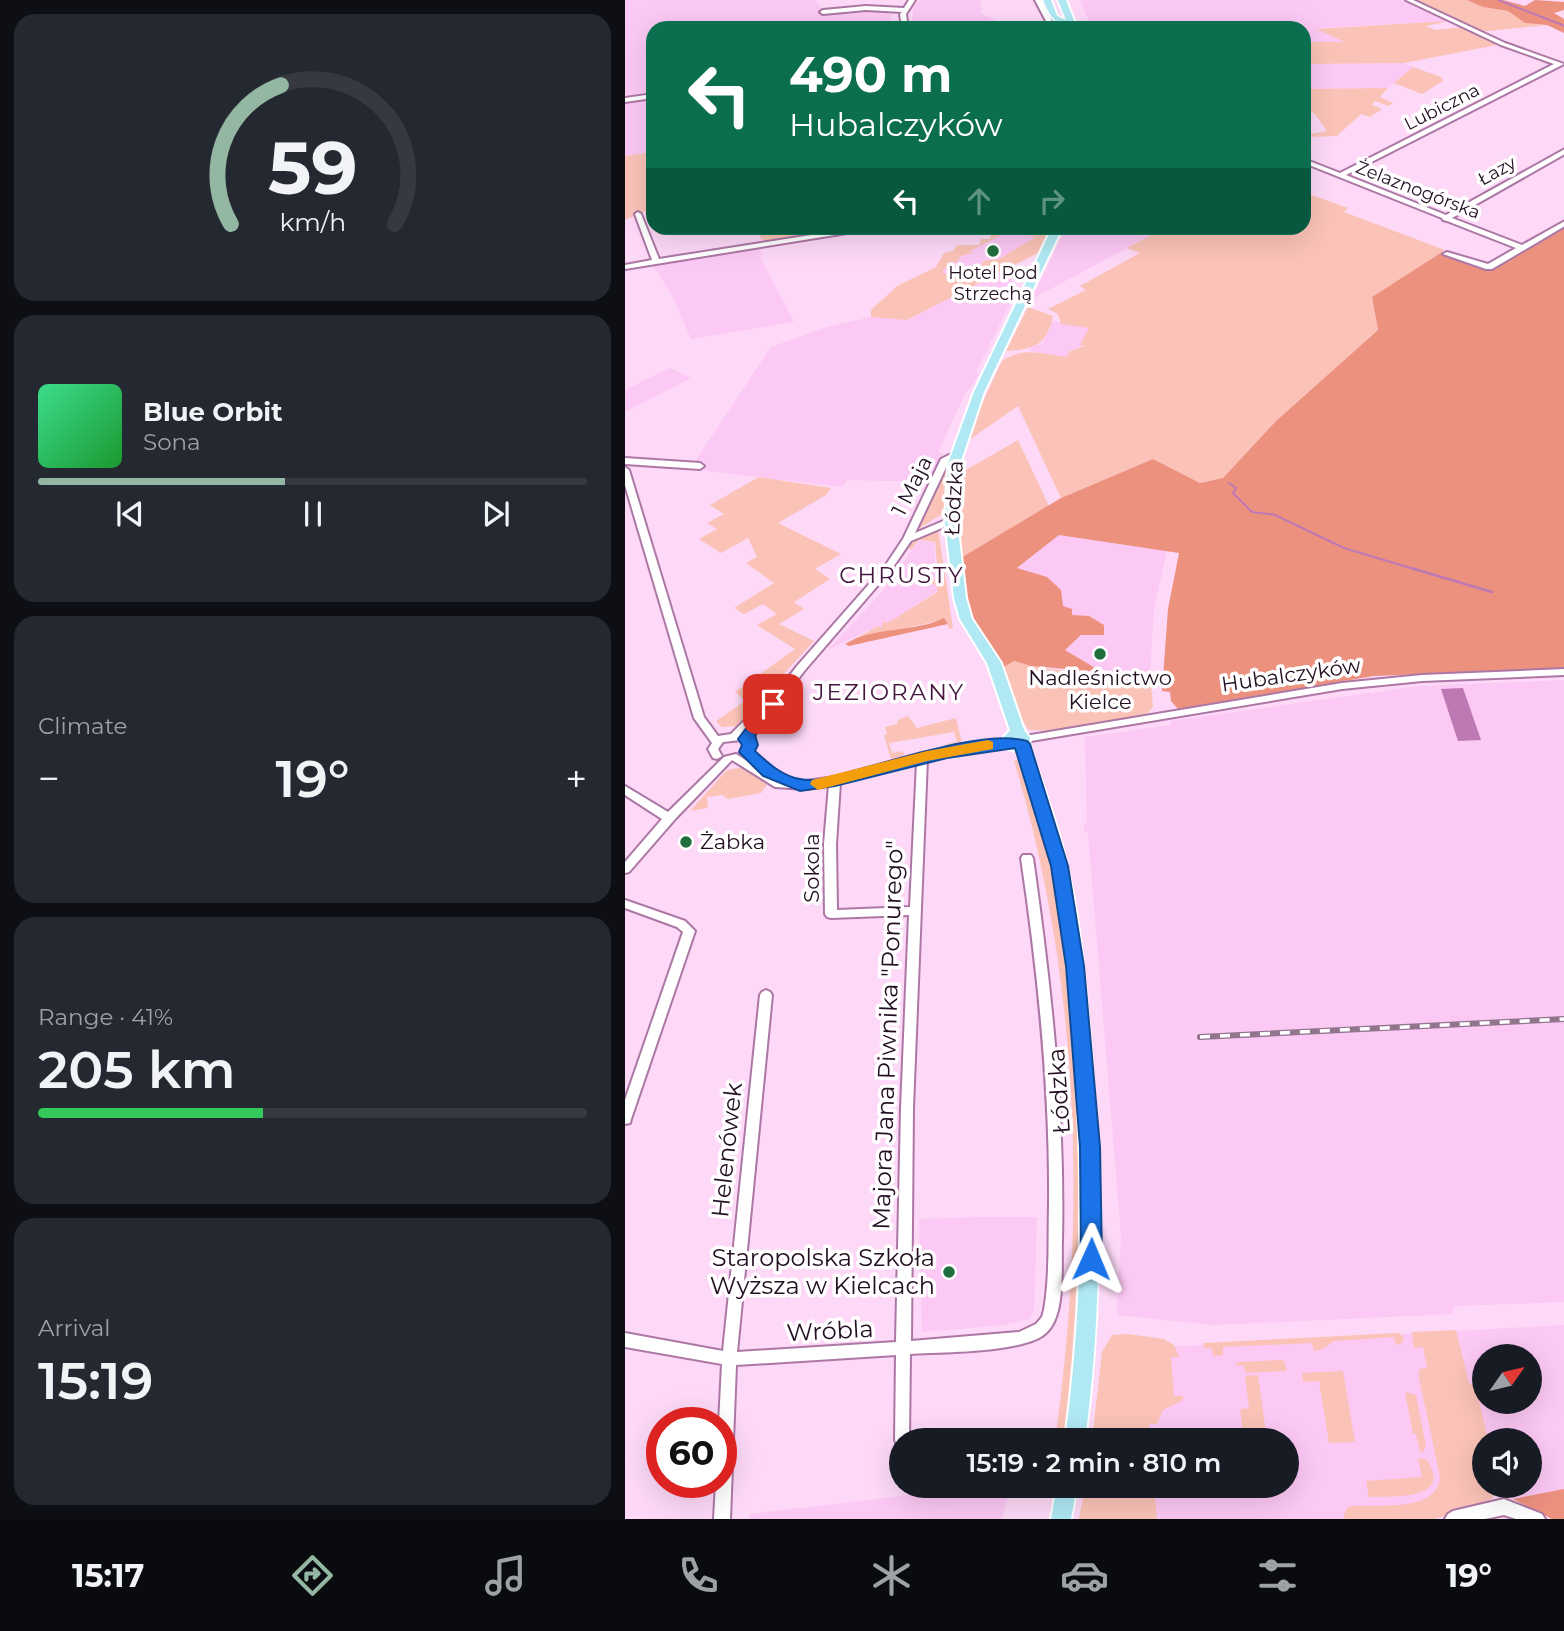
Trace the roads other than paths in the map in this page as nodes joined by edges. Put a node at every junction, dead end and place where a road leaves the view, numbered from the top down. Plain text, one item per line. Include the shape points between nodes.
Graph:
1 (912, 0) edge
2 (1038, 0) edge
3 (1047, 0) edge
4 (1056, 0) edge
5 (1409, 0) edge
6 (1065, 3) edge
7 (902, 6) edge
8 (1049, 21) edge
9 (1062, 21) edge
10 (1074, 21) edge
11 (1561, 65) edge
12 (646, 97) edge
13 (625, 100) edge
14 (1564, 151) edge
15 (1311, 165) edge
16 (1339, 176) junction
17 (638, 215) dead end
18 (1445, 219) junction
19 (1564, 223) edge
20 (821, 235) edge
21 (1054, 235) edge
22 (1520, 247) junction
23 (1446, 254) dead end
24 (656, 261) junction
25 (625, 267) edge
26 (955, 455) junction
27 (625, 461) edge
28 (700, 466) dead end
29 (625, 470) edge
30 (951, 520) junction
31 (908, 538) junction
32 (1564, 672) edge
33 (695, 704) junction
34 (737, 737) junction
35 (1018, 740) junction
36 (717, 742) junction
37 (747, 752) junction
38 (922, 757) junction
39 (727, 758) junction
40 (835, 781) junction
41 (800, 786) junction
42 (625, 790) edge
43 (670, 817) junction
44 (1026, 858) dead end
45 (625, 869) edge
46 (625, 904) edge
47 (914, 911) junction
48 (766, 995) dead end
49 (625, 1119) edge
50 (625, 1340) edge
51 (903, 1350) junction
52 (729, 1359) junction
53 (902, 1428) edge
54 (1076, 1428) edge
55 (1065, 1498) edge
56 (722, 1519) edge
57 (1061, 1519) edge
58 (1453, 1519) edge
59 (1537, 1519) edge

1 - 7 street
2 - 8 street
3 - 9 main road via 1054,17
4 - 6 main road
5 - 11 street
6 - 10 main road via 1075,14
7 - 7 street via 823,12 886,8
11 - 16 street, Lubiczna
12 - 13 street
14 - 18 street, Łazy
15 - 16 street, Żelaznogórska
16 - 18 street, Żelaznogórska
17 - 24 street
18 - 22 street, Żelaznogórska
19 - 22 street
20 - 24 street
21 - 26 main road, Łódzka via 979,392
22 - 23 street via 1489,267
24 - 25 street
26 - 30 main road, Łódzka
26 - 31 street, 1 Maja via 945,459
27 - 28 street
29 - 33 street
30 - 31 street, 1 Maja
30 - 35 main road, Łódzka via 965,614 994,663
31 - 34 street, 1 Maja via 879,580
32 - 35 street, Hubalczyków via 1342,686
33 - 34 street via 716,730
33 - 36 street via 699,718
34 - 36 street
34 - 37 street via 750,745
35 - 38 street, Hubalczyków
35 - 54 main road, Łódzka via 1062,878 1076,973 1092,1203 1090,1285
36 - 39 street via 714,749
37 - 39 street
37 - 41 street via 769,772
38 - 40 street, Hubalczyków
38 - 47 street, Majora Jana Piwnika "Ponurego"
39 - 41 street, Hubalczyków via 775,783
39 - 43 street
40 - 41 street, Hubalczyków
40 - 47 street, Sokola via 831,914
42 - 43 street
43 - 45 street
44 - 51 street, Wróbla via 1044,984 1055,1163 1048,1319 1037,1332 1007,1341
46 - 49 street via 689,931
47 - 51 street, Majora Jana Piwnika "Ponurego"
48 - 52 street, Helenówek
50 - 52 street, Wróbla
51 - 52 street, Wróbla
51 - 53 street, Majora Jana Piwnika "Ponurego"
52 - 56 street, Helenówek
55 - 57 main road
58 - 59 street via 1504,1507

